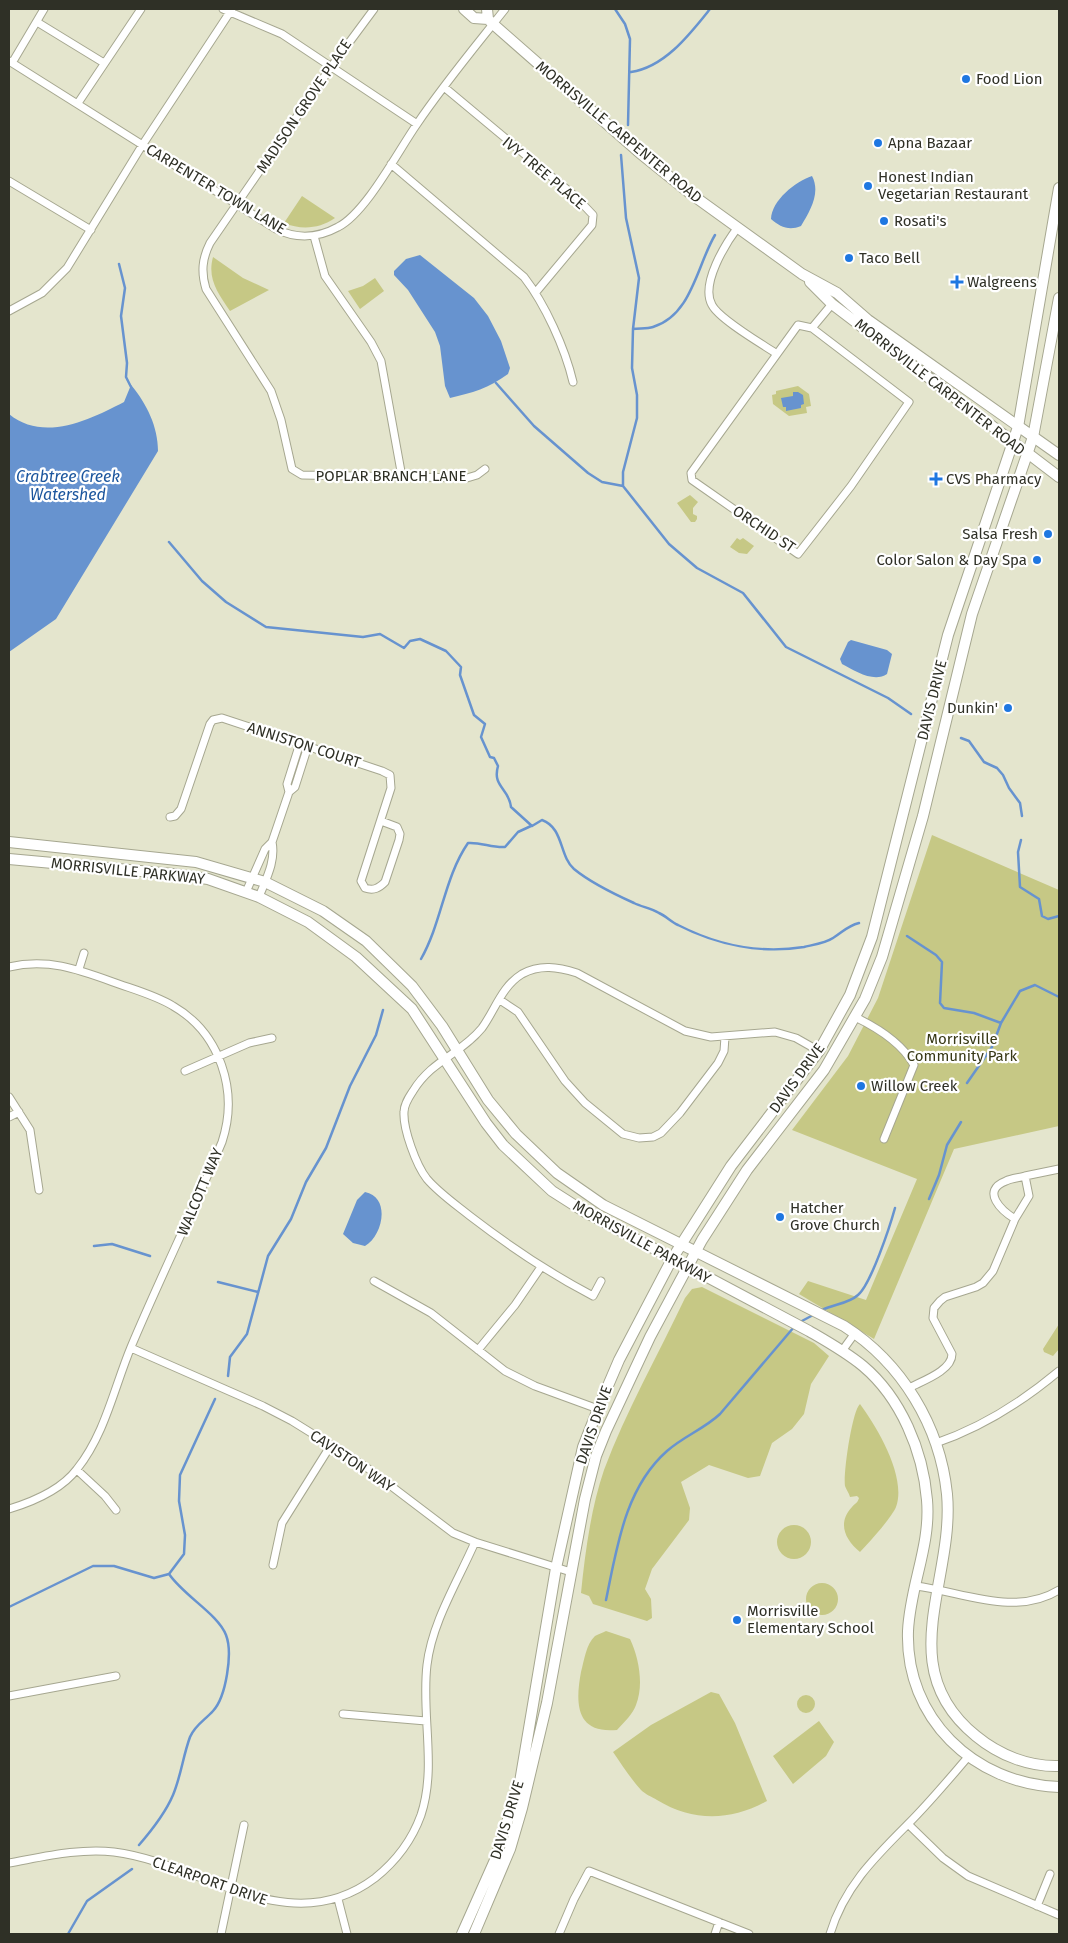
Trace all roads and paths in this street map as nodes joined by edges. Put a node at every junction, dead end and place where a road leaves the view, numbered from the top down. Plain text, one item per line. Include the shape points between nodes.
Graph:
1 (44, 9) edge
2 (141, 9) edge
3 (374, 9) edge
4 (464, 9) edge
5 (505, 9) edge
6 (228, 10) edge
7 (489, 17) edge
8 (37, 22) junction
9 (10, 62) edge
10 (104, 63) junction
11 (331, 67) junction
12 (444, 87) junction
13 (78, 103) junction
14 (417, 124) junction
15 (143, 144) junction
16 (391, 164) junction
17 (9, 181) edge
18 (1059, 188) edge
19 (237, 204) junction
20 (738, 227) junction
21 (91, 230) junction
22 (314, 236) junction
23 (802, 274) junction
24 (536, 292) junction
25 (1059, 298) edge
26 (832, 304) junction
27 (9, 311) edge
28 (1058, 318) edge
29 (812, 328) junction
30 (777, 354) junction
31 (573, 382) dead end
32 (1018, 427) junction
33 (1034, 436) junction
34 (1013, 444) junction
35 (1028, 455) junction
36 (1059, 455) edge
37 (485, 469) dead end
38 (402, 477) junction
39 (1059, 478) edge
40 (300, 743) junction
41 (308, 746) junction
42 (289, 792) junction
43 (170, 816) dead end
44 (381, 821) junction
45 (9, 842) edge
46 (272, 842) junction
47 (9, 858) edge
48 (253, 878) junction
49 (265, 882) junction
50 (246, 892) junction
51 (259, 897) junction
52 (84, 954) dead end
53 (9, 967) edge
54 (79, 970) junction
55 (500, 1000) junction
56 (855, 1017) junction
57 (725, 1037) junction
58 (272, 1038) dead end
59 (458, 1050) junction
60 (819, 1051) junction
61 (218, 1056) junction
62 (445, 1057) junction
63 (185, 1071) dead end
64 (9, 1097) edge
65 (19, 1112) junction
66 (9, 1117) edge
67 (884, 1139) dead end
68 (1059, 1169) edge
69 (1025, 1176) junction
70 (39, 1190) dead end
71 (1015, 1219) junction
72 (680, 1245) junction
73 (694, 1253) junction
74 (672, 1258) junction
75 (541, 1267) junction
76 (686, 1267) junction
77 (374, 1281) dead end
78 (601, 1281) dead end
79 (855, 1333) junction
80 (131, 1348) junction
81 (478, 1350) junction
82 (842, 1351) junction
83 (1059, 1371) edge
84 (909, 1388) junction
85 (598, 1409) junction
86 (936, 1442) junction
87 (331, 1445) junction
88 (77, 1470) junction
89 (9, 1508) edge
90 (116, 1510) dead end
91 (475, 1542) junction
92 (273, 1565) dead end
93 (556, 1568) junction
94 (571, 1572) junction
95 (916, 1586) junction
96 (938, 1589) junction
97 (1059, 1590) edge
98 (116, 1676) dead end
99 (9, 1696) edge
100 (343, 1714) dead end
101 (426, 1721) junction
102 (968, 1757) junction
103 (1059, 1766) edge
104 (1059, 1787) edge
105 (908, 1824) junction
106 (244, 1825) dead end
107 (9, 1863) edge
108 (1050, 1874) dead end
109 (232, 1889) junction
110 (338, 1899) junction
111 (1037, 1906) junction
112 (1059, 1915) edge
113 (719, 1922) junction
114 (221, 1934) edge
115 (347, 1934) edge
116 (462, 1934) edge
117 (474, 1934) edge
118 (559, 1934) edge
119 (715, 1934) edge
120 (749, 1934) edge
121 (830, 1934) edge

1 - 8 street
2 - 10 street
3 - 11 street, MADISON GROVE PLACE
4 - 7 main road, MORRISVILLE CARPENTER ROAD via 474,18
5 - 7 street, CARPENTER TOWN LANE
6 - 11 street via 282,34
6 - 15 street
7 - 12 street, CARPENTER TOWN LANE
7 - 20 main road, MORRISVILLE CARPENTER ROAD via 652,164
8 - 9 street
8 - 10 street
9 - 13 street, CARPENTER TOWN LANE
10 - 13 street
11 - 14 street
11 - 19 street, MADISON GROVE PLACE
12 - 14 street, CARPENTER TOWN LANE
12 - 24 street, IVY TREE PLACE via 576,196 593,215 592,225
13 - 15 street, CARPENTER TOWN LANE
14 - 16 street, CARPENTER TOWN LANE
15 - 19 street, CARPENTER TOWN LANE
15 - 21 street
16 - 22 street, CARPENTER TOWN LANE via 351,218 340,227
16 - 24 street via 518,269
17 - 21 street
18 - 32 main road, DAVIS DRIVE
19 - 22 street, CARPENTER TOWN LANE via 285,233
19 - 38 street, POPLAR BRANCH LANE via 207,249 202,268 203,280 271,391 292,469 311,476
20 - 23 main road, MORRISVILLE CARPENTER ROAD
20 - 30 street via 716,262 709,296 721,315
21 - 27 street via 67,268 50,287 32,301
22 - 38 street via 325,276 371,342 380,361
23 - 26 main road, MORRISVILLE CARPENTER ROAD
23 - 32 main road, MORRISVILLE CARPENTER ROAD via 836,293 868,320
24 - 31 street
25 - 28 main road, DAVIS DRIVE
26 - 29 street
26 - 34 main road, MORRISVILLE CARPENTER ROAD
28 - 33 main road, DAVIS DRIVE
29 - 30 street, ORCHID ST via 798,325
29 - 30 street, ORCHID ST via 909,402 851,486 798,554 692,480 691,473
32 - 33 main road, MORRISVILLE CARPENTER ROAD
32 - 34 main road, DAVIS DRIVE
33 - 35 main road, DAVIS DRIVE
33 - 36 main road, MORRISVILLE CARPENTER ROAD
34 - 35 main road, MORRISVILLE CARPENTER ROAD
34 - 60 main road, DAVIS DRIVE via 948,635 872,937 850,995
35 - 39 main road, MORRISVILLE CARPENTER ROAD
35 - 56 main road, DAVIS DRIVE via 972,614 923,816 890,933 873,982
37 - 38 street, POPLAR BRANCH LANE via 467,478
40 - 41 street, ANNISTON COURT
40 - 42 street via 287,784
40 - 43 street, ANNISTON COURT via 218,718 210,724 181,808 175,816
41 - 42 street via 295,787
41 - 44 street, ANNISTON COURT via 390,775 393,784
42 - 46 street
44 - 44 street via 397,827 400,834 385,882 370,890 361,881
45 - 48 main road, MORRISVILLE PARKWAY via 170,858
46 - 48 street via 265,849
46 - 49 street via 273,856
47 - 50 main road, MORRISVILLE PARKWAY via 173,874 208,880
48 - 49 main road, MORRISVILLE PARKWAY
48 - 50 street
49 - 51 street
49 - 59 main road, MORRISVILLE PARKWAY via 323,912 383,956 412,986
50 - 51 main road, MORRISVILLE PARKWAY
51 - 62 main road, MORRISVILLE PARKWAY via 308,922 356,957 412,1009
52 - 54 street
53 - 54 street, WALCOTT WAY via 39,963
54 - 61 street, WALCOTT WAY via 172,1005 198,1026
55 - 57 street via 506,988 523,974 544,967 563,968 685,1031
55 - 57 street via 518,1012 585,1103 623,1134 639,1138 661,1133 674,1120 718,1063 724,1051
55 - 59 street via 482,1028
56 - 67 street via 893,1040 914,1065
56 - 73 main road, DAVIS DRIVE via 824,1070 747,1170
57 - 60 street via 775,1032 796,1038
58 - 61 street via 249,1043
59 - 62 street
59 - 72 main road, MORRISVILLE PARKWAY via 488,1100 516,1134 557,1173 603,1205
60 - 72 main road, DAVIS DRIVE via 731,1166
61 - 63 street
61 - 80 street, WALCOTT WAY via 228,1092 226,1129
62 - 74 main road, MORRISVILLE PARKWAY via 486,1123 526,1168 568,1202
62 - 75 street via 426,1072 405,1105 405,1125 417,1162 425,1177 445,1197
64 - 65 street
65 - 66 street
65 - 70 street via 32,1138
68 - 69 street
69 - 71 street via 1028,1196
69 - 71 street via 1004,1181 996,1190 998,1207
71 - 84 street via 989,1277 976,1287 945,1297 934,1308 933,1318 952,1360 946,1367
72 - 73 main road, MORRISVILLE PARKWAY
72 - 74 main road, DAVIS DRIVE
73 - 76 main road, DAVIS DRIVE
73 - 79 main road, MORRISVILLE PARKWAY
74 - 76 main road, MORRISVILLE PARKWAY
74 - 85 main road, DAVIS DRIVE via 619,1360
75 - 78 street via 593,1296
75 - 81 street
76 - 82 main road, MORRISVILLE PARKWAY
76 - 94 main road, DAVIS DRIVE via 617,1404 596,1456
77 - 81 street via 431,1313
79 - 82 street
79 - 84 main road, MORRISVILLE PARKWAY
80 - 87 street, CAVISTON WAY via 263,1406
80 - 88 street, WALCOTT WAY via 99,1432
81 - 85 street via 520,1379
82 - 95 main road, MORRISVILLE PARKWAY via 864,1367 891,1399 907,1425 918,1455 928,1518
83 - 86 street via 998,1415
84 - 86 main road, MORRISVILLE PARKWAY
85 - 93 main road, DAVIS DRIVE via 583,1447
86 - 96 main road, MORRISVILLE PARKWAY via 944,1472 948,1517
87 - 91 street, CAVISTON WAY via 366,1467 441,1525
87 - 92 street via 282,1523
88 - 89 street, WALCOTT WAY via 56,1487
88 - 90 street
91 - 93 street, CAVISTON WAY
91 - 101 street, CLEARPORT DRIVE via 430,1647 426,1674
93 - 94 street, CAVISTON WAY
93 - 116 main road, DAVIS DRIVE via 520,1782 495,1860
94 - 117 main road, DAVIS DRIVE via 525,1799 510,1849
95 - 96 street
95 - 102 main road, MORRISVILLE PARKWAY via 908,1630 915,1680 921,1698 938,1725
96 - 97 street via 1012,1604 1034,1602
96 - 103 main road, MORRISVILLE PARKWAY via 931,1620 932,1661 943,1696 956,1717 986,1744 1005,1754 1024,1762
98 - 99 street
100 - 101 street
101 - 110 street, CLEARPORT DRIVE via 428,1780 416,1828 382,1872
102 - 104 main road, MORRISVILLE PARKWAY via 1002,1776
102 - 105 street
105 - 111 street via 943,1858 968,1876
105 - 121 street via 859,1875 843,1901
106 - 109 street
107 - 109 street, CLEARPORT DRIVE via 81,1851 114,1852 150,1860
108 - 111 street
109 - 110 street, CLEARPORT DRIVE via 268,1902 292,1905
109 - 114 street
110 - 115 street
111 - 112 street
113 - 118 street via 590,1871
113 - 119 street
113 - 120 street

